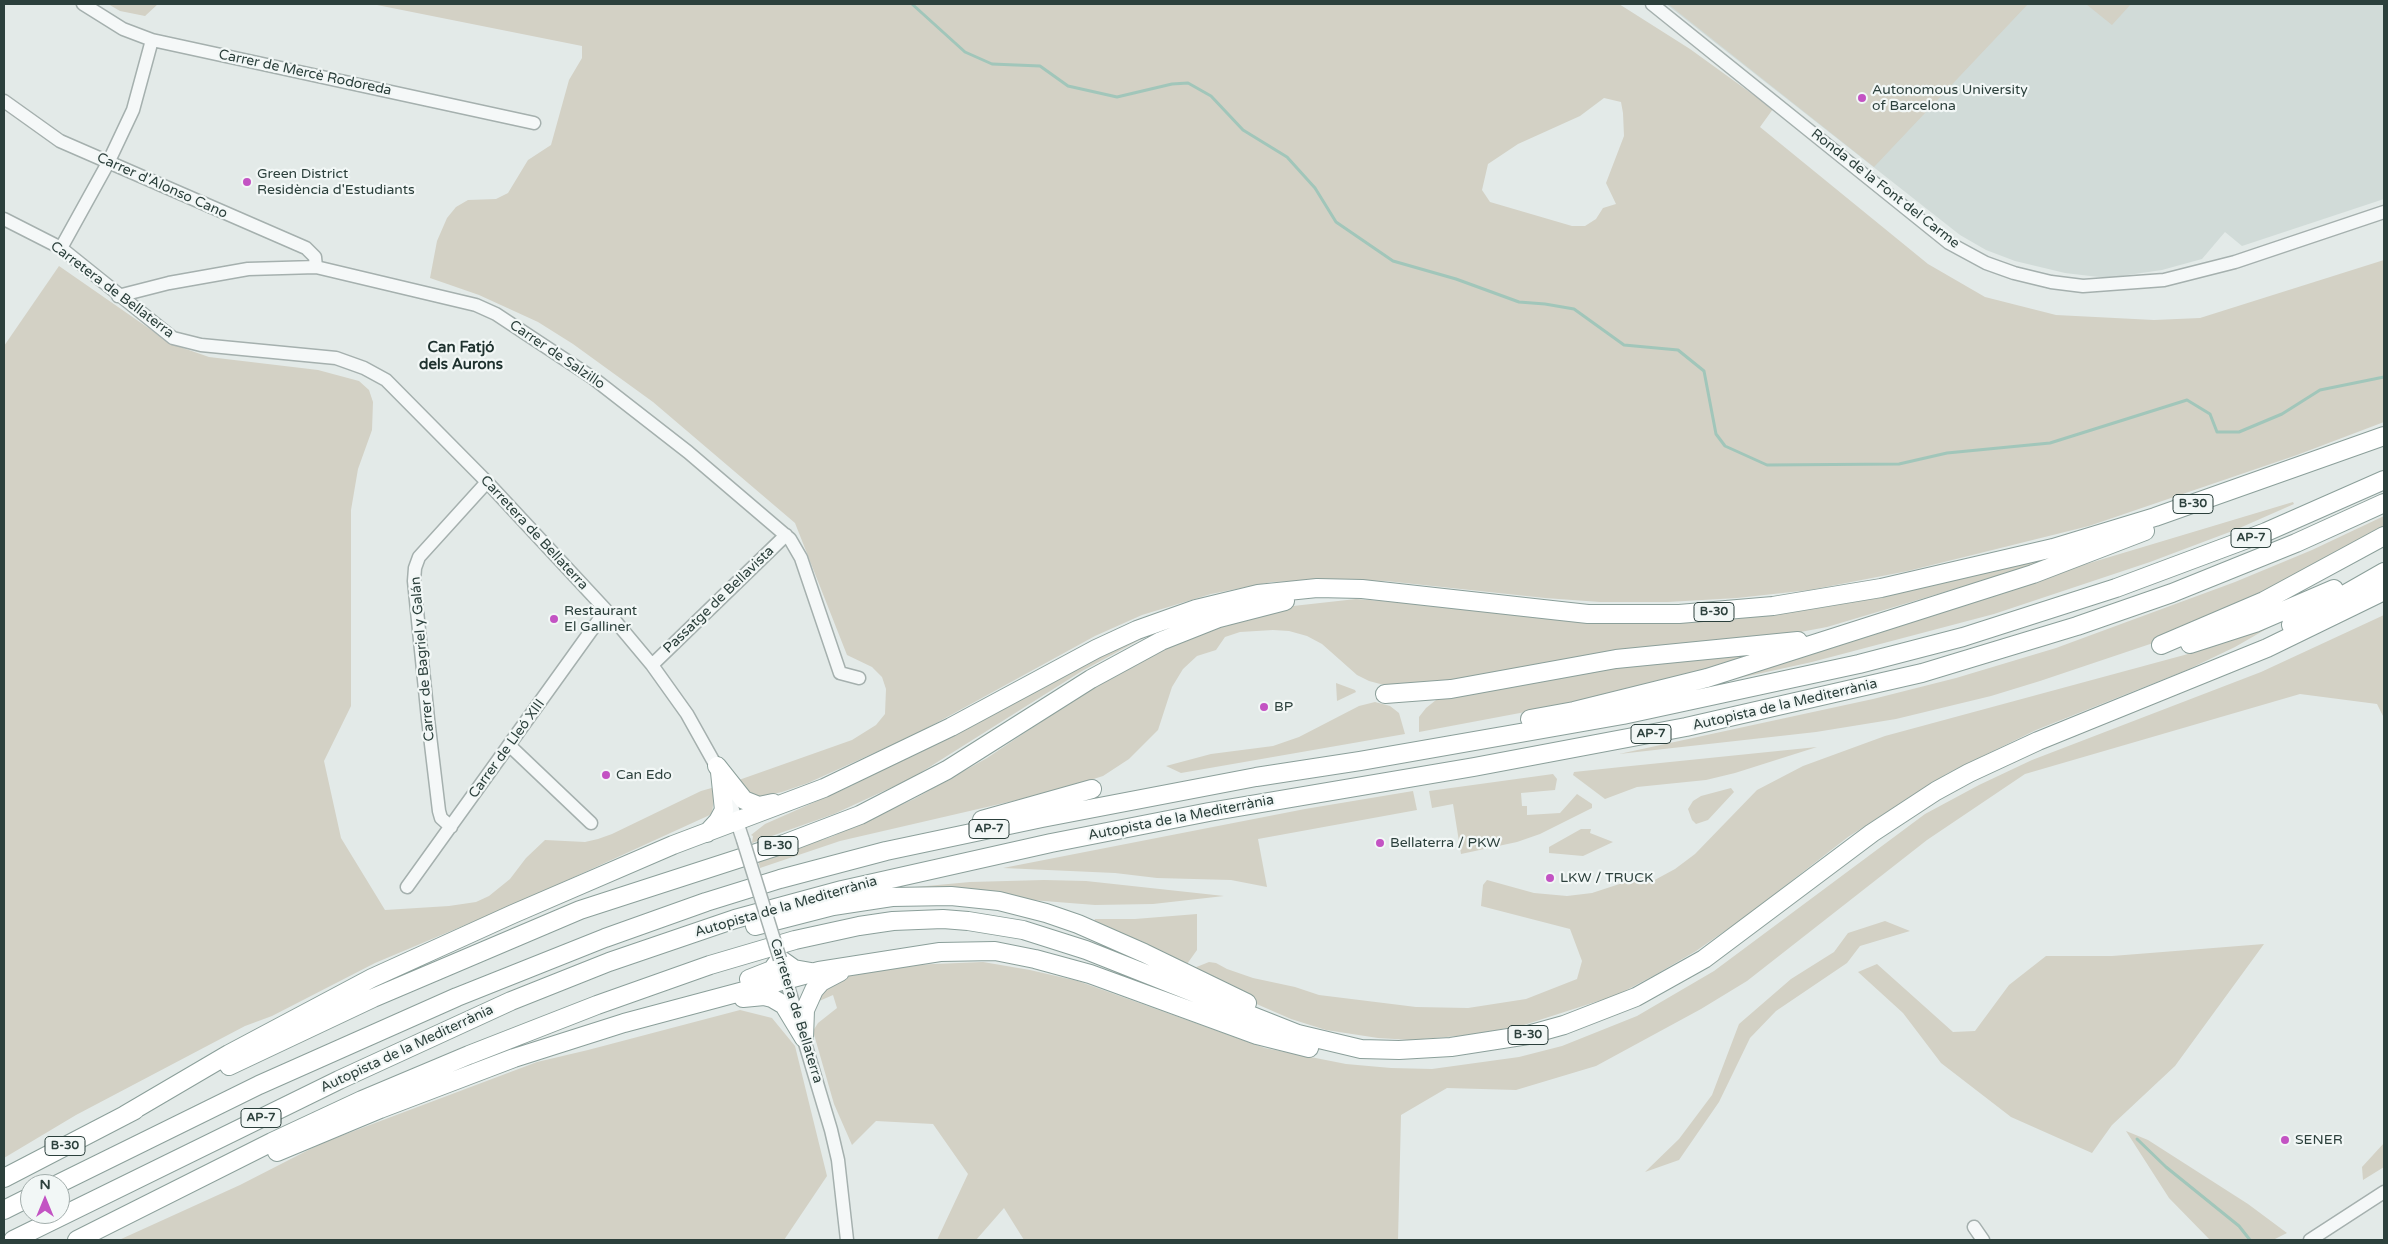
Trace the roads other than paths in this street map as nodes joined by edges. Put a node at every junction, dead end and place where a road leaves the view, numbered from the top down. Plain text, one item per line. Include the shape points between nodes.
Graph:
1 (83, 4) edge
2 (1652, 4) edge
3 (152, 40) junction
4 (4, 101) edge
5 (534, 122) dead end
6 (108, 163) junction
7 (2384, 212) edge
8 (4, 219) edge
9 (61, 248) junction
10 (316, 267) junction
11 (118, 296) junction
12 (2384, 437) edge
13 (2384, 480) edge
14 (487, 482) junction
15 (2384, 503) edge
16 (786, 535) junction
17 (2384, 536) edge
18 (2384, 560) edge
19 (2384, 572) edge
20 (2384, 591) edge
21 (1426, 597) junction
22 (606, 610) junction
23 (1872, 624) junction
24 (652, 665) junction
25 (859, 678) dead end
26 (1385, 694) dead end
27 (2152, 694) junction
28 (510, 746) junction
29 (718, 769) junction
30 (1256, 777) junction
31 (824, 788) junction
32 (1092, 789) dead end
33 (592, 823) dead end
34 (737, 823) junction
35 (451, 827) junction
36 (701, 836) junction
37 (742, 840) junction
38 (886, 851) junction
39 (407, 887) dead end
40 (780, 959) junction
41 (864, 964) junction
42 (819, 972) junction
43 (786, 980) junction
44 (511, 1000) junction
45 (676, 1007) junction
46 (624, 1023) junction
47 (1528, 1035) junction
48 (804, 1038) junction
49 (1451, 1047) junction
50 (126, 1115) junction
51 (4, 1178) edge
52 (70, 1178) edge
53 (188, 1184) junction
54 (2384, 1192) edge
55 (20, 1202) edge
56 (4, 1210) edge
57 (1974, 1227) dead end
58 (13, 1240) edge
59 (77, 1240) edge
60 (847, 1240) edge
61 (1983, 1240) edge
62 (2310, 1240) edge

1 - 3 street, Carrer de Mercè Rodoreda via 123,29
2 - 7 street, Ronda de la Font del Carme via 1949,243 1986,263 2014,273 2083,286 2164,280 2236,262
3 - 5 street, Carrer de Mercè Rodoreda
3 - 6 street via 133,110
4 - 6 street, Carrer d'Alonso Cano via 60,141
6 - 9 street
6 - 10 street, Carrer d'Alonso Cano via 306,248 315,257
8 - 9 street, Carretera de Bellaterra
9 - 11 street, Carretera de Bellaterra
10 - 11 street, Carrer de Salzillo via 248,268
10 - 16 street, Carrer de Salzillo via 476,305 496,314 594,378
11 - 14 street, Carretera de Bellaterra via 174,338 201,345 336,358 364,368 386,380
12 - 21 highway, B-30 via 2104,532 1998,562 1872,590 1773,606 1679,614 1559,612
12 - 23 highway via 2301,474 2033,574
13 - 30 highway, Autopista de la Mediterrània / AP-7 via 2266,532 2166,570 2065,606 1929,646 1797,679 1623,715 1360,762
14 - 22 street, Carretera de Bellaterra
14 - 35 street, Carrer de Bagriel y Galán via 419,557 415,568 439,811 441,818
15 - 44 highway, Autopista de la Mediterrània / AP-7 via 2172,593 2068,629 1922,673 1686,727 1209,812 894,877 735,919
16 - 24 street, Passatge de Bellavista
16 - 25 street, Carrer de Salzillo via 801,558 840,673
17 - 18 highway via 2281,592 2164,648 2215,637 2292,609
19 - 27 highway, B-30 via 2278,632
20 - 27 highway via 2267,648
21 - 31 highway via 1362,589 1317,588 1258,594 1196,609 1096,649 951,727
21 - 50 highway, B-30 via 1352,594 1300,599 1247,610 1184,631 1098,675 947,770 860,815 784,844 580,910 373,998
22 - 24 street, Carretera de Bellaterra
22 - 28 street, Carrer de Lleó XIII
23 - 26 highway via 1802,640 1616,659 1451,689
23 - 30 highway via 1707,678 1646,694 1574,711 1350,752
24 - 29 street, Carretera de Bellaterra via 687,714
27 - 47 highway, B-30 via 2004,755 1936,791 1872,833 1736,937 1671,978 1603,1011
28 - 33 street
28 - 35 street, Carrer de Lleó XIII
29 - 31 highway via 739,796 753,805 765,806
29 - 34 street, Carretera de Bellaterra
29 - 36 highway via 724,810 718,821
30 - 38 highway, Autopista de la Mediterrània / AP-7
31 - 34 highway
31 - 37 highway via 761,822
32 - 38 highway via 1026,806
34 - 36 highway
34 - 37 street, Carretera de Bellaterra
35 - 39 street, Carrer de Lleó XIII
36 - 37 highway via 730,834
36 - 50 highway via 372,978 229,1054
37 - 40 street, Carretera de Bellaterra, bridge
38 - 52 highway, Autopista de la Mediterrània / AP-7 via 706,902 530,967 267,1082
40 - 42 highway via 794,969
40 - 43 street, Carretera de Bellaterra
40 - 46 highway via 776,967 766,973 675,1001
41 - 42 highway
41 - 47 highway via 958,950 1015,955 1090,974 1257,1035 1318,1050 1370,1058 1410,1060 1460,1054
41 - 48 highway via 831,976 814,990 805,1010
42 - 43 highway
43 - 45 highway
43 - 48 street, Carretera de Bellaterra
44 - 49 highway via 603,976 802,913 892,897 951,896 999,901 1046,912 1144,952 1256,1008 1312,1030 1366,1041
44 - 58 highway, Autopista de la Mediterrània / AP-7
45 - 46 highway
45 - 48 highway via 753,997 772,998 784,1005
46 - 53 highway via 514,1058 273,1154
47 - 49 highway, B-30
48 - 60 street, Carretera de Bellaterra via 838,1160
49 - 53 highway, B-30 via 1378,1050 1344,1046 1263,1022 1132,968 1024,930 968,921 893,921 824,933 757,951 597,1005 416,1076
50 - 51 highway, B-30
53 - 59 highway, B-30
54 - 62 street
55 - 56 highway
57 - 61 street

